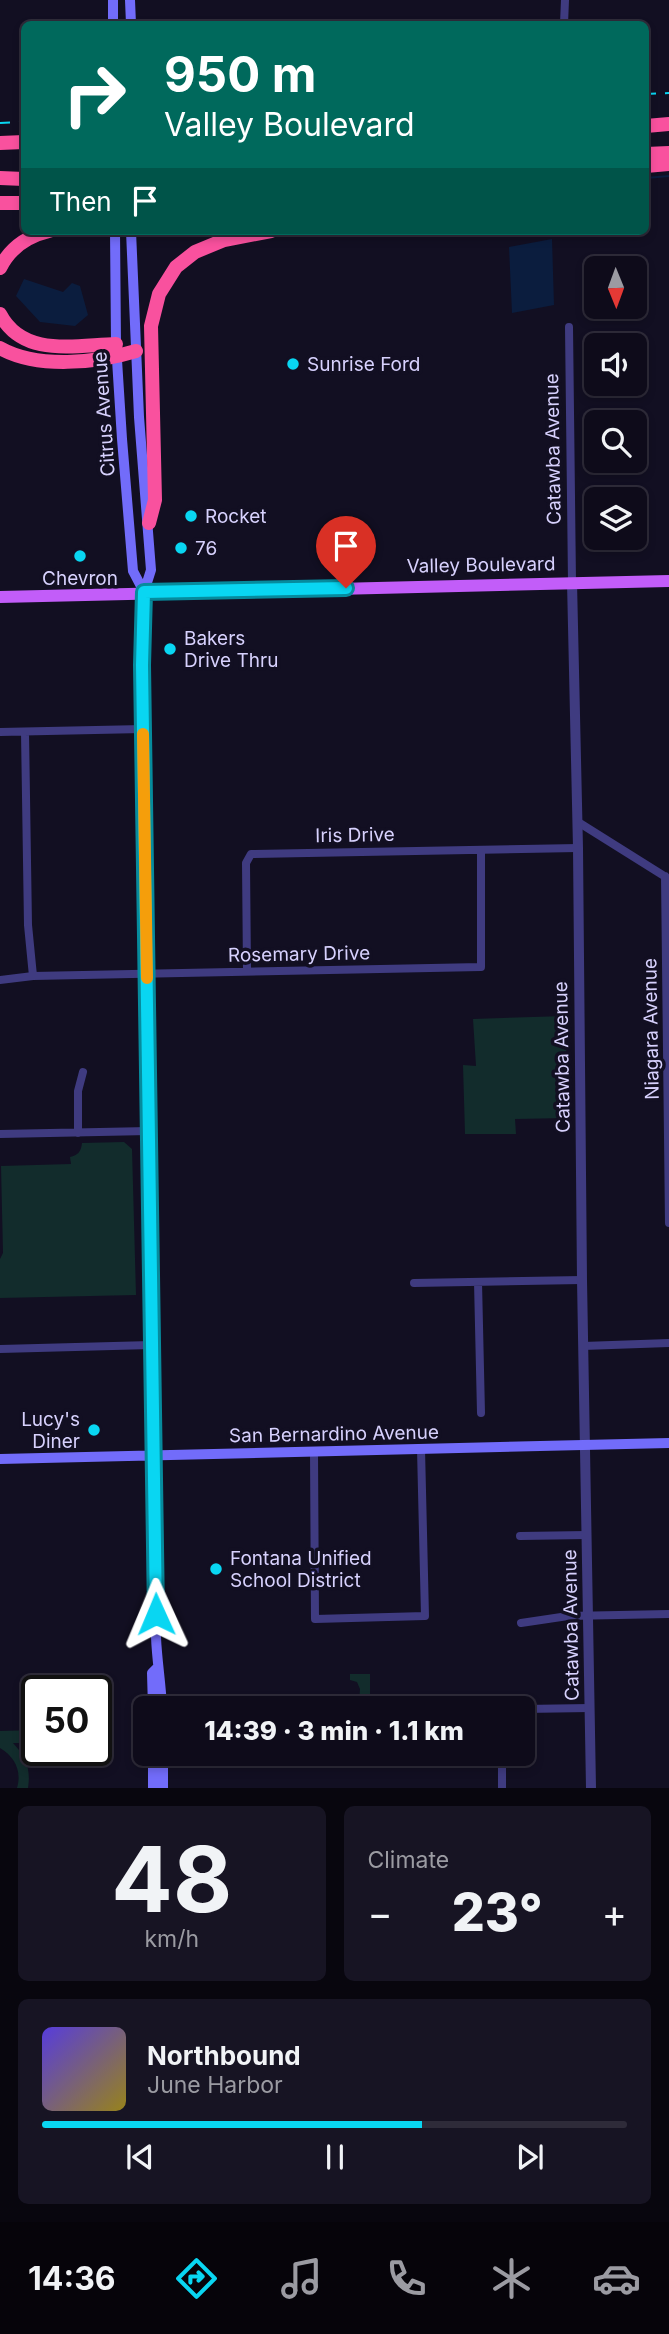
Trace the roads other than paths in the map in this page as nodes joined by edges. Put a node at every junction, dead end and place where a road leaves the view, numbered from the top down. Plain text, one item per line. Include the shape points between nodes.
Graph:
1 (113, 0) edge
2 (130, 0) edge
3 (565, 0) edge
4 (113, 21) edge
5 (131, 21) edge
6 (564, 21) edge
7 (669, 115) edge
8 (649, 116) edge
9 (669, 124) edge
10 (649, 126) edge
11 (21, 142) edge
12 (0, 143) edge
13 (669, 153) edge
14 (649, 154) edge
15 (669, 164) edge
16 (649, 166) edge
17 (0, 178) edge
18 (21, 179) edge
19 (0, 203) edge
20 (21, 203) edge
21 (38, 235) edge
22 (115, 235) edge
23 (131, 235) edge
24 (250, 235) edge
25 (0, 268) edge
26 (0, 314) edge
27 (569, 327) dead end
28 (0, 348) edge
29 (116, 351) junction
30 (136, 351) junction
31 (149, 523) junction
32 (669, 581) edge
33 (572, 582) junction
34 (144, 592) junction
35 (0, 597) edge
36 (143, 729) junction
37 (25, 732) junction
38 (0, 733) edge
39 (578, 822) junction
40 (578, 848) junction
41 (481, 850) junction
42 (667, 878) edge
43 (247, 971) junction
44 (147, 973) junction
45 (33, 976) junction
46 (0, 980) edge
47 (83, 1072) dead end
48 (149, 1131) junction
49 (78, 1133) junction
50 (0, 1134) edge
51 (669, 1223) edge
52 (582, 1280) junction
53 (478, 1282) junction
54 (414, 1283) dead end
55 (669, 1343) edge
56 (151, 1345) junction
57 (583, 1346) junction
58 (0, 1349) edge
59 (481, 1413) dead end
60 (669, 1443) edge
61 (587, 1445) junction
62 (421, 1449) junction
63 (314, 1452) junction
64 (153, 1455) junction
65 (0, 1459) edge
66 (587, 1535) junction
67 (520, 1536) dead end
68 (669, 1614) edge
69 (588, 1615) junction
70 (521, 1623) dead end
71 (157, 1668) junction
72 (153, 1696) edge
73 (162, 1696) edge
74 (590, 1708) junction
75 (535, 1709) edge
76 (153, 1766) edge
77 (163, 1766) edge
78 (502, 1766) edge
79 (153, 1788) edge
80 (163, 1788) edge
81 (502, 1788) edge
82 (591, 1788) edge

1 - 4 main road
2 - 5 main road
3 - 6 street
7 - 8 highway
9 - 10 highway
11 - 12 highway
13 - 14 highway
15 - 16 highway
17 - 18 highway
19 - 20 highway
21 - 25 highway via 20,244
22 - 29 main road, Citrus Avenue
23 - 30 main road, Citrus Avenue
24 - 31 highway via 195,251 176,267 159,294 151,326 155,500
26 - 29 highway via 17,335 35,344
27 - 33 street, Catawba Avenue
28 - 29 highway via 37,360 95,360
29 - 30 highway
29 - 34 main road, Citrus Avenue via 133,571
30 - 31 main road, Citrus Avenue
31 - 34 main road, Citrus Avenue via 151,570
32 - 33 main road, Valley Boulevard
33 - 34 main road, Valley Boulevard
33 - 39 street, Catawba Avenue
34 - 35 main road, Valley Boulevard
34 - 36 main road, Citrus Avenue
36 - 37 street
36 - 44 main road, Citrus Avenue
37 - 38 street
37 - 45 street
39 - 40 street, Catawba Avenue
39 - 42 street
40 - 41 street, Iris Drive
40 - 52 street, Catawba Avenue
41 - 43 street, Iris Drive via 251,854 246,863
41 - 43 street, Rosemary Drive via 481,967
42 - 51 street, Niagara Avenue
43 - 44 street, Rosemary Drive
44 - 45 street, Rosemary Drive
44 - 48 main road, Citrus Avenue
45 - 46 street, Rosemary Drive
47 - 49 street
48 - 49 street
48 - 56 main road, Citrus Avenue
49 - 50 street
52 - 53 street
52 - 57 street, Catawba Avenue
53 - 54 street
53 - 59 street
55 - 57 street
56 - 58 street
56 - 64 main road, Citrus Avenue
57 - 61 street, Catawba Avenue
60 - 61 main road, San Bernardino Avenue
61 - 62 main road, San Bernardino Avenue
61 - 66 street, Catawba Avenue
62 - 63 main road, San Bernardino Avenue
62 - 63 street via 425,1616 315,1619
63 - 64 main road, San Bernardino Avenue
64 - 65 main road, San Bernardino Avenue
64 - 71 main road, Citrus Avenue
66 - 67 street
66 - 69 street, Catawba Avenue
68 - 69 street
69 - 70 street
69 - 74 street, Catawba Avenue
71 - 72 main road, Citrus Avenue via 152,1673
71 - 73 main road, Citrus Avenue
74 - 75 street
74 - 82 street, Catawba Avenue
76 - 79 main road
77 - 80 main road
78 - 81 street

